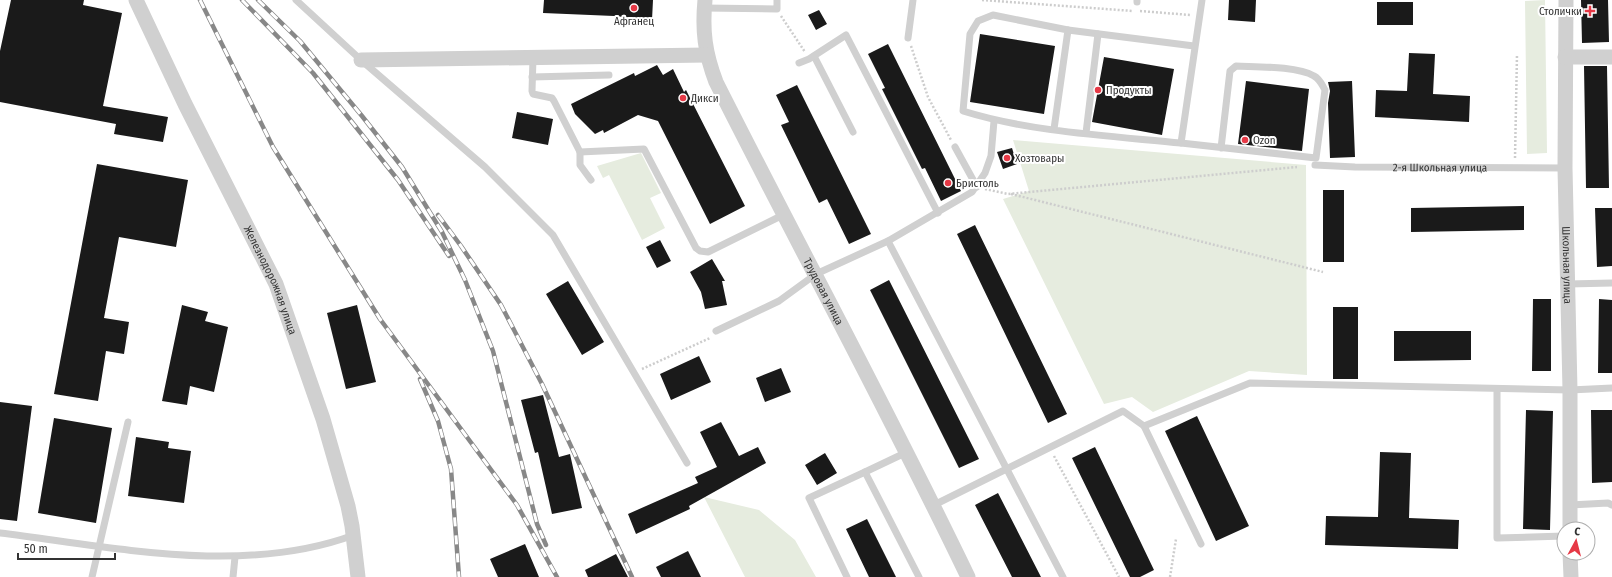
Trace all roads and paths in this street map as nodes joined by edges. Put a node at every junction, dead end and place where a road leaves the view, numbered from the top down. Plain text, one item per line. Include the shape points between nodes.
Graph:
1 (136, 0) edge
2 (296, 0) edge
3 (777, 0) edge
4 (913, 0) edge
5 (982, 0) edge
6 (1202, 0) edge
7 (1566, 0) edge
8 (705, 4) edge
9 (777, 10) junction
10 (1199, 16) junction
11 (1068, 30) junction
12 (1098, 34) junction
13 (908, 38) joint
14 (1194, 46) junction
15 (1517, 54) dead end
16 (707, 55) junction
17 (1565, 57) junction
18 (1612, 57) edge
19 (533, 58) junction
20 (812, 58) junction
21 (361, 60) junction
22 (799, 63) dead end
23 (608, 75) dead end
24 (532, 77) junction
25 (994, 121) junction
26 (1054, 129) junction
27 (853, 132) dead end
28 (1086, 133) junction
29 (1181, 143) junction
30 (955, 147) joint
31 (1221, 148) junction
32 (580, 152) junction
33 (1515, 161) dead end
34 (1315, 165) joint
35 (1565, 168) junction
36 (591, 180) dead end
37 (977, 187) junction
38 (1008, 194) junction
39 (938, 213) junction
40 (783, 215) junction
41 (888, 240) junction
42 (1322, 272) dead end
43 (816, 274) junction
44 (1612, 282) edge
45 (1568, 284) junction
46 (716, 331) dead end
47 (1612, 388) edge
48 (1497, 389) junction
49 (1570, 390) junction
50 (128, 422) dead end
51 (1144, 426) junction
52 (1050, 448) junction
53 (905, 453) junction
54 (687, 463) dead end
55 (1007, 470) junction
56 (865, 472) junction
57 (934, 505) junction
58 (1570, 505) junction
59 (1612, 505) edge
60 (1570, 521) edge
61 (0, 533) edge
62 (354, 535) junction
63 (1556, 536) edge
64 (1176, 539) dead end
65 (1201, 544) dead end
66 (98, 546) junction
67 (235, 557) junction
68 (1570, 561) edge
69 (92, 577) edge
70 (233, 577) edge
71 (358, 577) edge
72 (848, 577) edge
73 (919, 577) edge
74 (968, 577) edge
75 (1063, 577) edge
76 (1118, 577) edge
77 (1170, 577) edge
78 (1571, 577) edge

1 - 62 street, Железнодорожная улица via 185,104 276,284 323,419
2 - 21 lane
3 - 9 lane
4 - 13 lane
5 - 10 path
6 - 10 lane
7 - 17 street, Школьная улица
8 - 9 lane
8 - 16 street, Трудовая улица via 704,41
9 - 20 path
10 - 14 lane
11 - 12 lane
11 - 25 lane via 993,15 975,24 970,34 963,110
11 - 26 lane
12 - 14 lane
12 - 28 lane
13 - 30 path via 928,97
14 - 29 lane
15 - 33 path
16 - 19 street
16 - 40 street, Трудовая улица via 716,82
17 - 18 street
17 - 35 street, Школьная улица
19 - 21 street
19 - 24 lane
20 - 22 lane
20 - 27 lane
20 - 39 lane via 846,35
21 - 54 lane via 485,167 553,235
23 - 24 lane
24 - 32 lane via 533,94 552,98
25 - 26 lane
25 - 37 lane via 991,156
26 - 28 lane
28 - 29 lane
29 - 31 lane
30 - 37 lane
31 - 31 lane via 1316,158 1325,90 1321,82 1314,76 1300,71 1236,66 1230,71
32 - 36 lane via 580,165
32 - 40 lane via 644,149 696,248 700,251 708,252
34 - 35 lane, 2-я Школьная улица
34 - 38 path
35 - 45 street, Школьная улица
37 - 38 path
37 - 39 lane
38 - 42 path
39 - 41 lane
40 - 43 street, Трудовая улица
41 - 43 lane
41 - 55 lane
43 - 46 lane via 780,301
43 - 53 street, Трудовая улица
44 - 45 lane
45 - 49 street, Школьная улица
47 - 49 lane
48 - 49 lane
48 - 51 lane via 1250,383
48 - 63 lane via 1497,538
49 - 58 street, Школьная улица
50 - 66 lane
51 - 52 lane via 1123,411
51 - 65 lane
52 - 55 lane
52 - 76 path
53 - 56 lane
53 - 57 street, Трудовая улица
55 - 57 lane
55 - 75 lane
56 - 72 lane via 810,498
56 - 73 lane
57 - 74 street, Трудовая улица
58 - 59 lane
58 - 60 street, Школьная улица
61 - 66 lane
62 - 67 lane via 337,542 284,553
62 - 71 street, Железнодорожная улица
64 - 77 path
66 - 67 lane via 169,554
66 - 69 lane
67 - 70 lane
68 - 78 street

